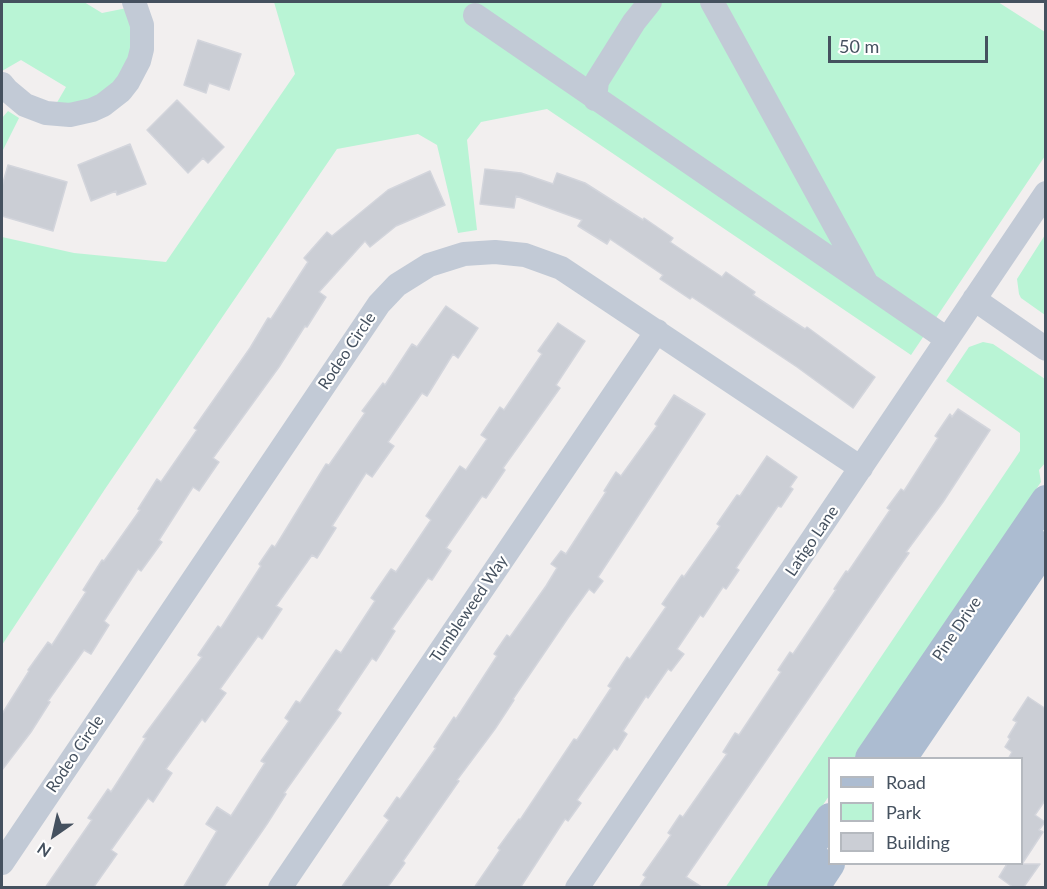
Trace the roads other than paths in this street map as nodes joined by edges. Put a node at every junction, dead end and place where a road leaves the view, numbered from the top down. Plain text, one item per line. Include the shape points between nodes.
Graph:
1 (135, 2) edge
2 (650, 2) edge
3 (712, 2) edge
4 (474, 15) dead end
5 (2, 84) edge
6 (595, 99) junction
7 (1046, 193) edge
8 (869, 286) junction
9 (974, 299) junction
10 (657, 331) junction
11 (947, 339) junction
12 (1046, 349) edge
13 (861, 468) junction
14 (1046, 500) edge
15 (1046, 546) edge
16 (871, 757) edge
17 (903, 757) edge
18 (828, 821) edge
19 (2, 863) edge
20 (829, 865) edge
21 (280, 888) edge
22 (577, 888) edge
23 (782, 888) edge
24 (814, 888) edge

1 - 5 street via 142,25 139,61 121,91 102,105 70,115 46,113 25,105
2 - 6 street via 597,81
3 - 8 street
4 - 6 street
6 - 8 street
7 - 9 street, Latigo Lane
8 - 11 street
9 - 11 street, Latigo Lane
9 - 12 street
10 - 13 street, Rodeo Circle
10 - 19 street, Rodeo Circle via 561,268 513,253 453,256 429,265 397,285 379,304
10 - 21 street, Tumbleweed Way
11 - 13 street, Latigo Lane
13 - 22 street, Latigo Lane
14 - 16 main road, Pine Drive
15 - 17 main road, Pine Drive
18 - 23 main road
20 - 24 main road

